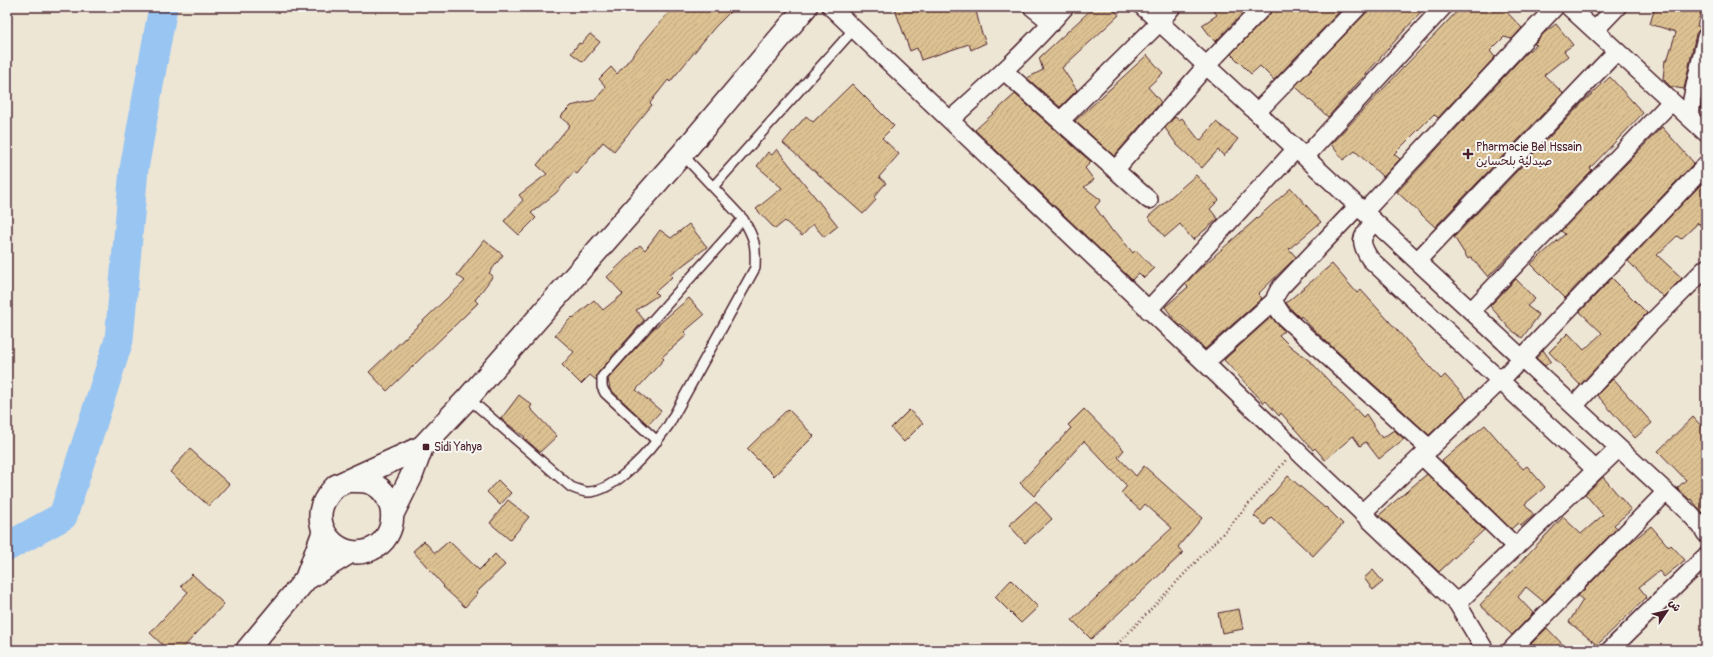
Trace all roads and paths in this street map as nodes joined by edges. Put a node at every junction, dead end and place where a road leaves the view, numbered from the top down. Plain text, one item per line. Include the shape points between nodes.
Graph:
1 (806, 7) edge
2 (830, 7) edge
3 (1032, 7) edge
4 (1065, 7) edge
5 (1143, 7) edge
6 (1172, 7) edge
7 (1263, 7) edge
8 (1358, 7) edge
9 (1443, 7) edge
10 (1555, 7) edge
11 (1569, 7) edge
12 (1617, 7) edge
13 (1160, 22) junction
14 (1052, 23) junction
15 (854, 29) junction
16 (1595, 30) junction
17 (1706, 37) edge
18 (1617, 51) junction
19 (1206, 66) junction
20 (1004, 71) junction
21 (1672, 102) junction
22 (1257, 112) junction
23 (1690, 118) junction
24 (950, 120) junction
25 (1060, 121) junction
26 (1706, 133) edge
27 (1300, 153) junction
28 (682, 154) junction
29 (1706, 165) edge
30 (1116, 170) junction
31 (713, 187) junction
32 (1148, 200) dead end
33 (1365, 214) junction
34 (743, 219) junction
35 (1417, 262) junction
36 (1706, 268) edge
37 (1274, 301) junction
38 (1148, 310) junction
39 (1471, 311) junction
40 (1522, 358) junction
41 (1205, 363) junction
42 (1500, 381) junction
43 (468, 398) junction
44 (1574, 406) junction
45 (657, 441) junction
46 (422, 446) junction
47 (1618, 448) junction
48 (1295, 449) junction
49 (1426, 452) junction
50 (1596, 470) junction
51 (347, 481) junction
52 (1666, 492) junction
53 (393, 513) junction
54 (1362, 513) junction
55 (324, 531) junction
56 (1706, 534) edge
57 (1516, 548) junction
58 (350, 552) junction
59 (1706, 556) edge
60 (306, 579) junction
61 (1457, 603) junction
62 (247, 650) edge
63 (1112, 650) edge
64 (1485, 650) edge
65 (1511, 650) edge
66 (1610, 650) edge

1 - 28 street
2 - 15 street
3 - 14 street
4 - 14 street
5 - 13 street
6 - 13 street
7 - 19 street
8 - 22 street
9 - 27 street
10 - 33 street
11 - 16 street
12 - 16 street
13 - 19 street
13 - 25 street
14 - 20 street
15 - 24 street
15 - 31 lane
16 - 18 street
17 - 23 street
18 - 21 street
18 - 35 street
19 - 22 street
19 - 30 street
20 - 24 street
20 - 25 street
21 - 23 street
21 - 39 street
22 - 27 street
23 - 26 street
24 - 38 street
25 - 30 street
27 - 33 street
27 - 38 street
28 - 31 lane
28 - 43 street
29 - 40 street
30 - 32 street
31 - 34 lane
33 - 35 street
33 - 37 street via 1281,287
33 - 42 street via 1366,231 1362,242 1370,259
34 - 45 lane via 753,236 756,250 755,268 672,419
34 - 45 lane via 602,377 605,393
35 - 39 street
36 - 44 street
37 - 41 street
37 - 49 street via 1283,316
38 - 41 street
39 - 40 street
40 - 42 street
40 - 44 street
41 - 48 street
42 - 49 street
42 - 50 street
43 - 45 lane via 571,488 586,492 608,485 620,477
43 - 46 street
44 - 47 street
46 - 51 street
46 - 53 street via 411,477
47 - 50 street
47 - 52 street
48 - 54 street
48 - 63 path via 1229,527
49 - 54 street
49 - 57 street
50 - 57 street
51 - 53 street via 360,480 382,490 390,501
51 - 55 street via 336,486 327,495 322,507
52 - 56 street
52 - 65 street
53 - 58 street via 388,534 381,543 367,551
54 - 61 street
55 - 58 street via 330,541
55 - 60 street
57 - 61 street
58 - 60 street
59 - 66 street
60 - 62 street
61 - 64 street

